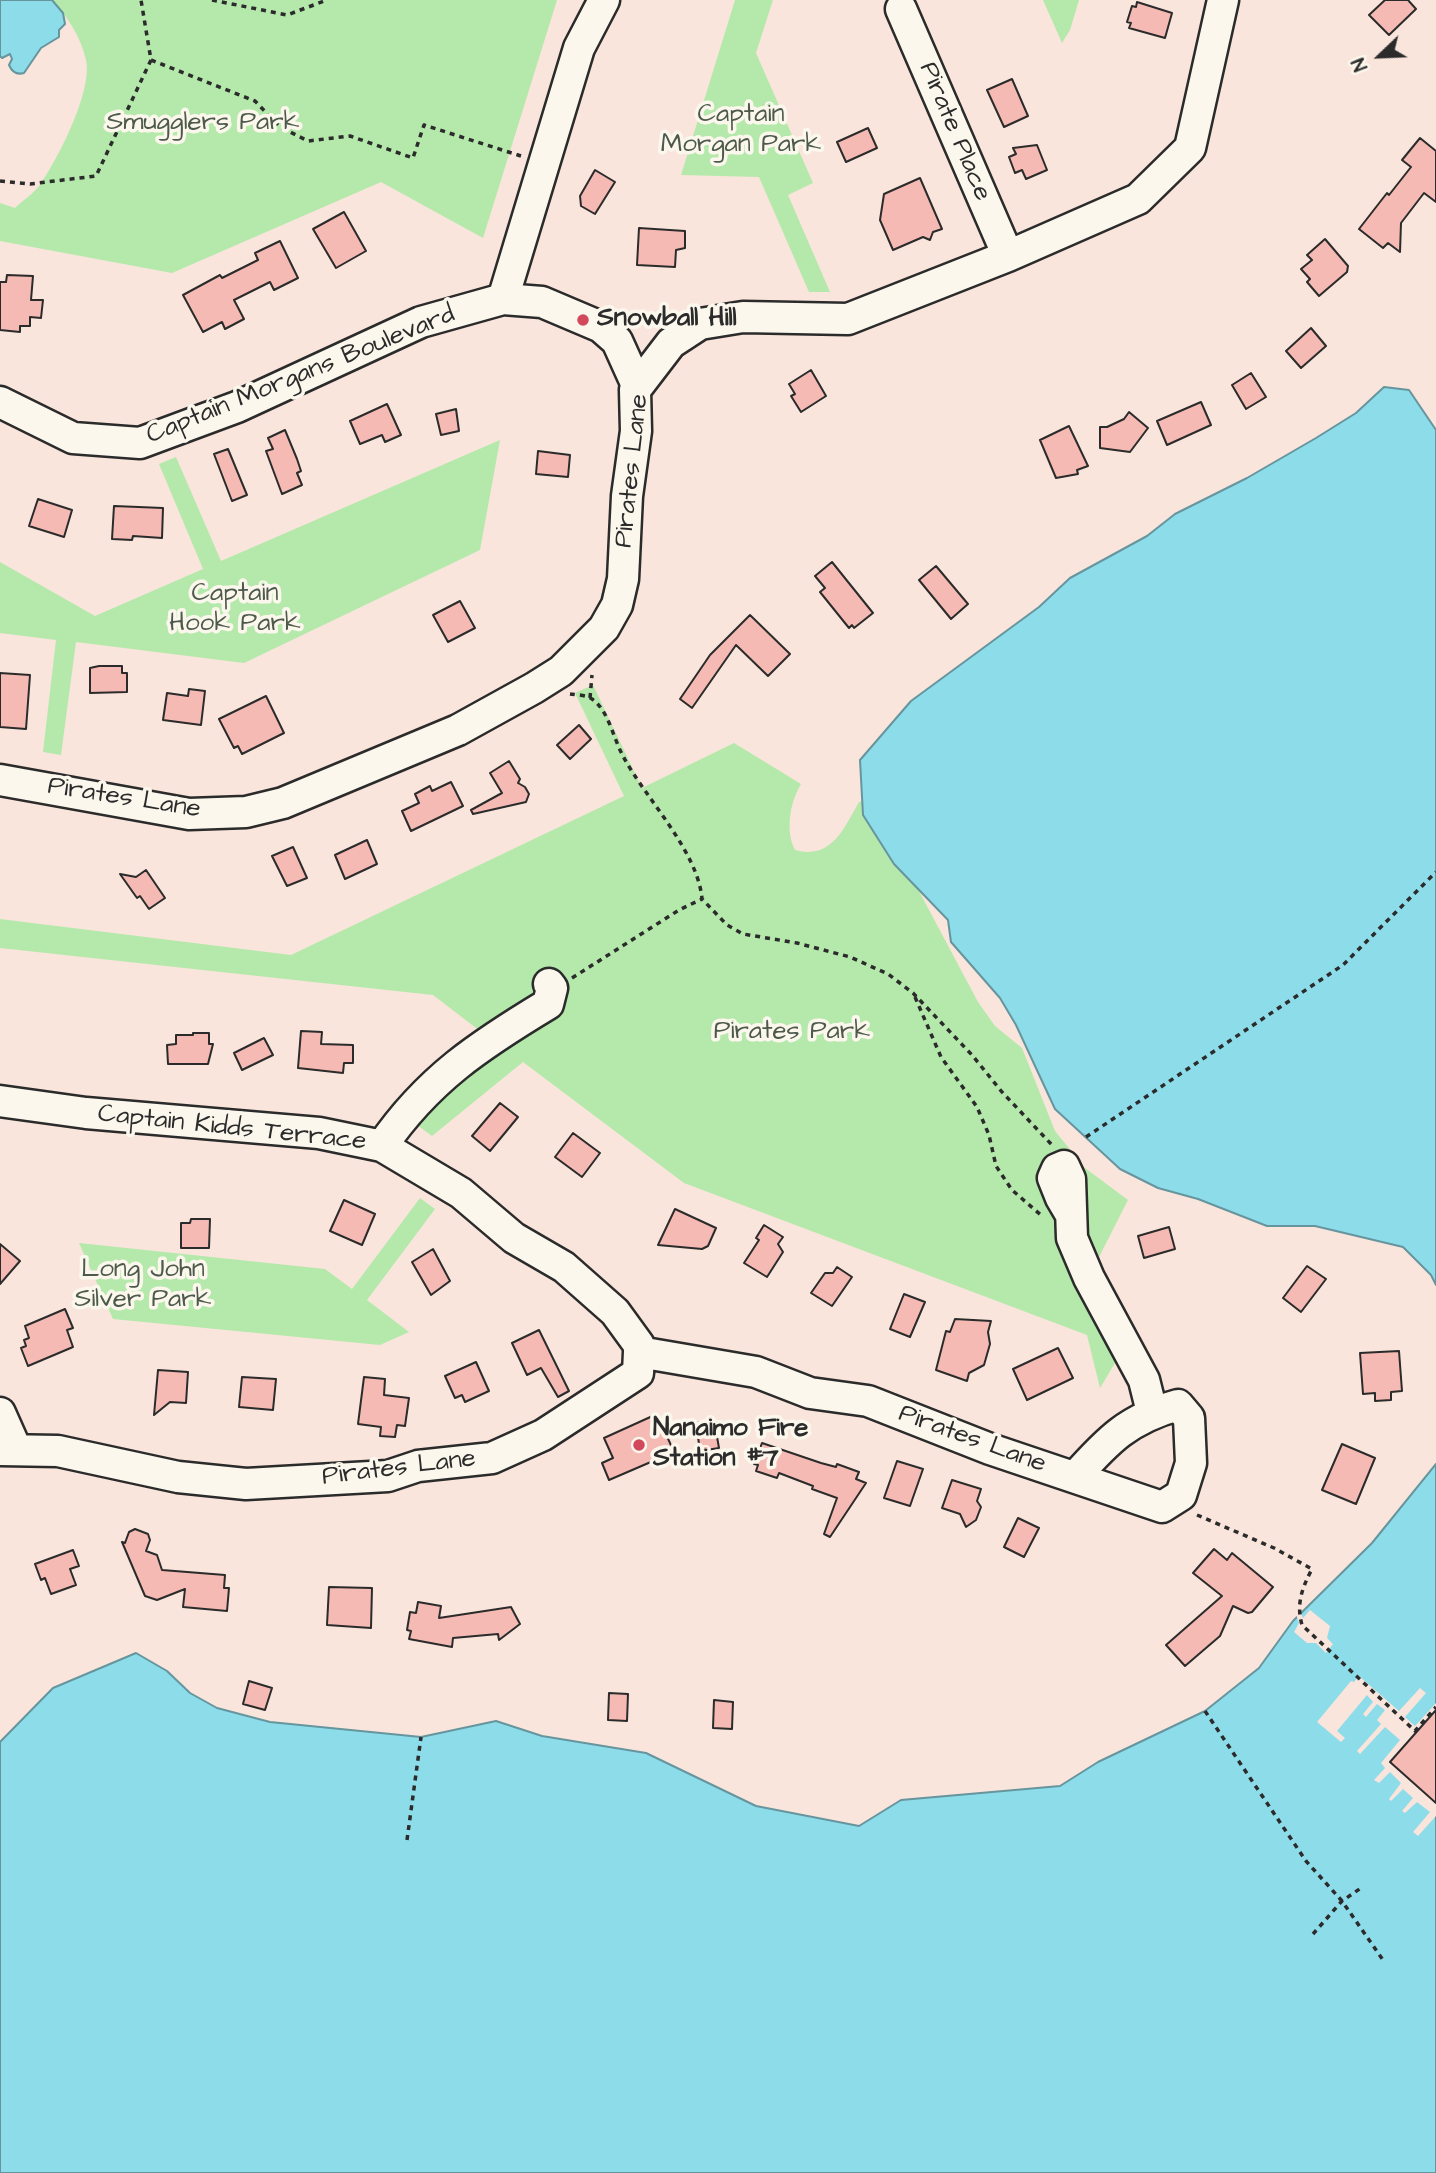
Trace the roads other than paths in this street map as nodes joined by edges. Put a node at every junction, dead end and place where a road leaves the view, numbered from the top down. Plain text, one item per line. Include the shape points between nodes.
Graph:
1 (604, 0) edge
2 (1224, 3) edge
3 (901, 9) dead end
4 (1008, 256) junction
5 (503, 299) junction
6 (635, 390) junction
7 (0, 402) edge
8 (0, 780) edge
9 (551, 986) road end
10 (0, 1101) edge
11 (382, 1146) junction
12 (1064, 1166) road end
13 (639, 1352) junction
14 (1152, 1412) junction
15 (0, 1413) edge
16 (8, 1449) edge
17 (1075, 1477) junction

1 - 5 street via 579,48
2 - 4 street, Pirates Lane via 1190,148 1138,199
3 - 4 street, Pirate Place
4 - 6 street, Pirates Lane via 848,320 743,317 700,324 671,343
5 - 6 street via 542,302 601,327 617,341
5 - 7 street, Captain Morgans Boulevard via 421,322 237,407 140,443 73,438
6 - 8 street, Pirates Lane via 636,431 617,605 604,628 561,671 534,688 458,730 283,803 246,812 189,814
9 - 11 street via 548,1003 471,1052 440,1078
10 - 11 street, Captain Kidds Terrace via 319,1133
11 - 13 street, Captain Kidds Terrace via 461,1193 514,1238 564,1266 615,1312 639,1345
12 - 14 street via 1070,1179 1071,1226 1089,1278 1144,1380
13 - 16 street, Pirates Lane via 638,1373 543,1435 492,1458 418,1466 388,1476 246,1484 178,1477 58,1451
13 - 17 street, Pirates Lane via 756,1372 810,1393 868,1401
14 - 17 street, Pirates Lane via 1116,1434
14 - 17 street, Pirates Lane via 1178,1405 1189,1419 1191,1463 1181,1495 1162,1507
15 - 16 street

